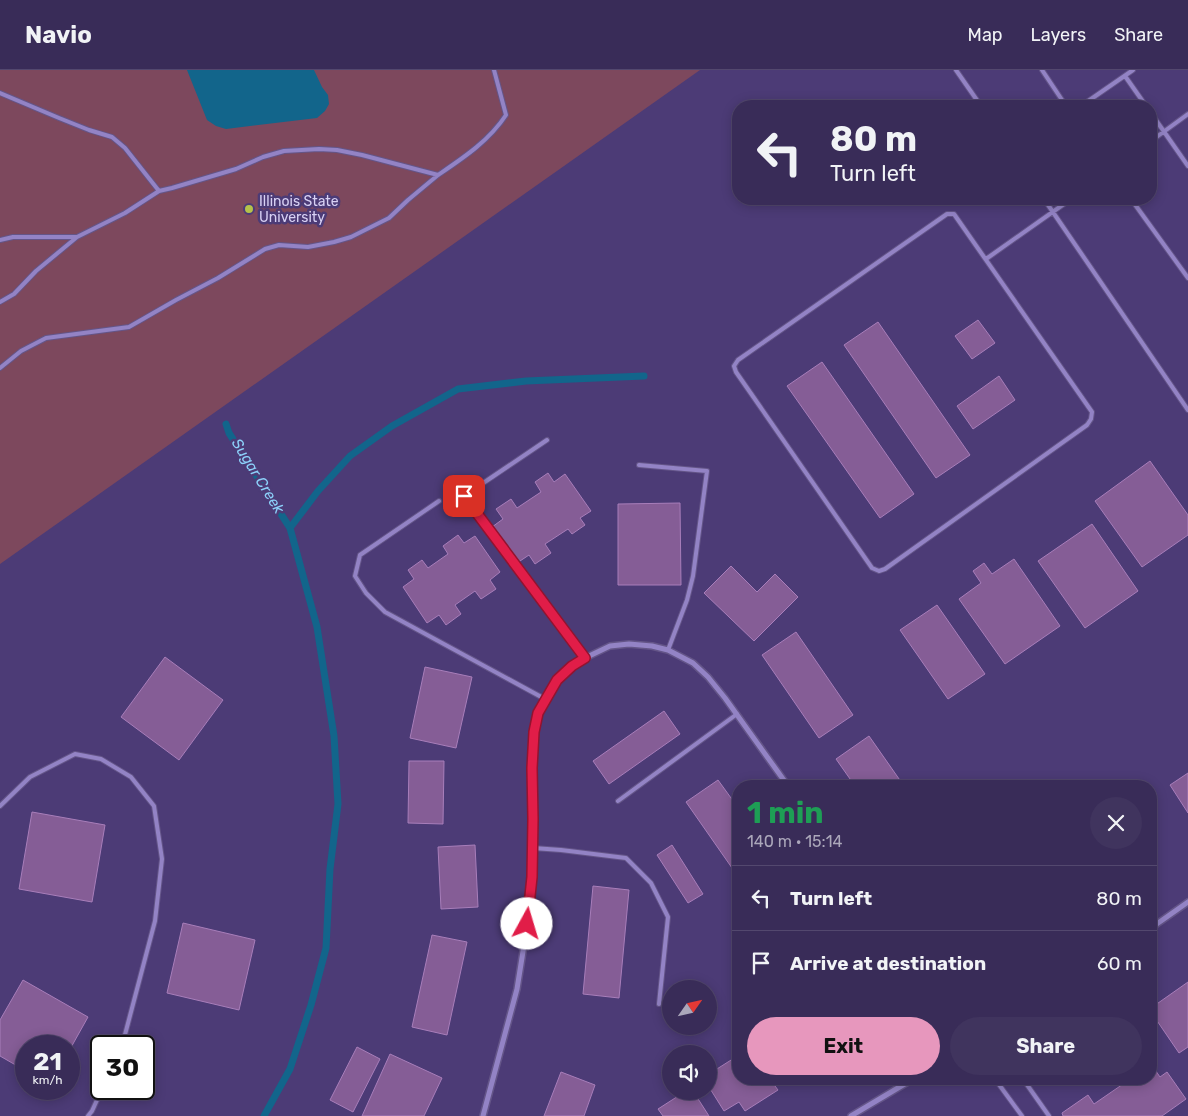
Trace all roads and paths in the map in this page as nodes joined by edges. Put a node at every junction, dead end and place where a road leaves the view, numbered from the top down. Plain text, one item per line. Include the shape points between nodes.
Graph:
1 (494, 70) edge
2 (956, 70) edge
3 (1042, 70) edge
4 (1133, 70) edge
5 (1125, 76) junction
6 (0, 93) edge
7 (977, 100) edge
8 (1062, 100) edge
9 (1090, 100) edge
10 (1142, 100) edge
11 (1188, 114) edge
12 (1157, 122) edge
13 (1164, 132) junction
14 (1157, 137) edge
15 (1188, 166) edge
16 (438, 175) junction
17 (159, 191) junction
18 (1048, 205) edge
19 (1063, 205) edge
20 (1135, 205) edge
21 (1053, 212) junction
22 (77, 237) junction
23 (0, 240) edge
24 (986, 259) junction
25 (1188, 278) edge
26 (0, 302) edge
27 (0, 368) edge
28 (1188, 410) edge
29 (547, 440) dead end
30 (639, 465) dead end
31 (439, 500) dead end
32 (668, 650) junction
33 (585, 658) junction
34 (545, 699) junction
35 (737, 714) junction
36 (784, 780) edge
37 (618, 801) dead end
38 (0, 806) edge
39 (533, 848) junction
40 (1188, 902) edge
41 (1157, 924) edge
42 (659, 1004) dead end
43 (125, 1035) edge
44 (903, 1085) edge
45 (999, 1085) edge
46 (1027, 1085) edge
47 (97, 1100) edge
48 (88, 1116) edge
49 (483, 1116) edge
50 (851, 1116) edge
51 (1022, 1116) edge
52 (1049, 1116) edge

1 - 16 lane via 506,115 470,153
2 - 7 lane
3 - 8 lane
4 - 5 lane
5 - 9 lane
5 - 10 lane
6 - 17 lane via 112,137 125,148
11 - 13 lane
12 - 13 lane
13 - 14 lane
13 - 15 lane
16 - 17 lane via 337,150 284,151 236,169
16 - 27 lane via 389,218 352,238 308,247 279,245 265,249 129,327 46,338 21,351
17 - 22 lane via 125,213
18 - 21 lane
19 - 21 lane
20 - 25 lane
21 - 24 lane
21 - 28 lane
22 - 23 lane
22 - 26 lane via 14,294
24 - 24 lane via 1092,412 1091,419 879,571 872,568 734,366 738,360 947,214 954,214
29 - 33 lane via 464,496
30 - 32 lane via 707,471 693,576
31 - 34 lane via 360,555 355,576 366,593 386,612
32 - 33 street via 629,644 610,646
32 - 35 street via 693,663
33 - 34 street via 557,680
34 - 39 street via 538,713 534,741
35 - 36 street
35 - 37 lane
38 - 43 lane via 30,777 75,754 101,758 131,777 154,806 162,859 155,921
39 - 42 lane via 626,858 651,883 668,917
39 - 49 street via 517,989
40 - 41 street
44 - 50 street
45 - 51 lane
46 - 52 lane
47 - 48 lane

